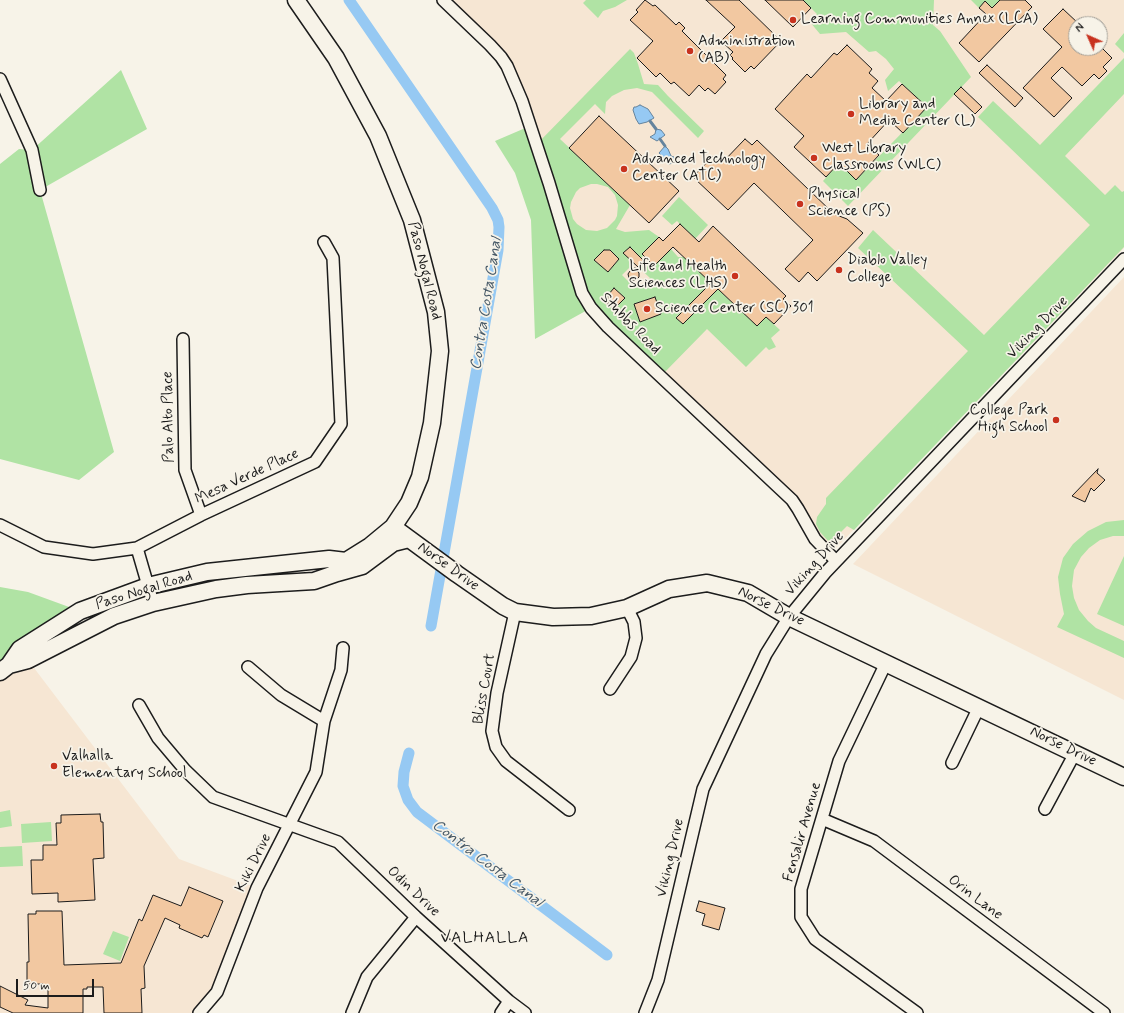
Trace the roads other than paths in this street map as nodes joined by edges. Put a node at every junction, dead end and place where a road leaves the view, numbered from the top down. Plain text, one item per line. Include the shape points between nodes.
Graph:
1 (296, 0) edge
2 (443, 0) edge
3 (0, 79) edge
4 (40, 190) dead end
5 (324, 242) dead end
6 (1124, 259) edge
7 (183, 339) dead end
8 (201, 515) junction
9 (0, 525) edge
10 (393, 526) junction
11 (409, 539) junction
12 (137, 548) junction
13 (836, 561) junction
14 (342, 567) junction
15 (148, 586) junction
16 (153, 603) junction
17 (627, 608) junction
18 (515, 612) junction
19 (790, 617) junction
20 (343, 648) dead end
21 (886, 663) junction
22 (248, 667) dead end
23 (4, 669) edge
24 (610, 690) dead end
25 (139, 705) dead end
26 (979, 707) junction
27 (324, 721) junction
28 (1076, 753) junction
29 (952, 763) dead end
30 (1124, 777) edge
31 (1045, 809) dead end
32 (569, 810) dead end
33 (822, 819) junction
34 (289, 825) junction
35 (416, 916) junction
36 (509, 1000) junction
37 (199, 1013) edge
38 (352, 1013) edge
39 (501, 1013) edge
40 (525, 1013) edge
41 (645, 1013) edge
42 (917, 1013) edge
43 (1104, 1013) edge

1 - 10 street, Paso Nogal Road via 336,58 378,136 412,220 436,312 440,350 432,423 420,477 409,503
2 - 13 street, Stubbs Road via 501,56 507,66 522,101 582,293 591,308 792,500 815,539
3 - 4 street via 32,150
5 - 8 street, Mesa Verde Place via 333,258 341,424 314,462
6 - 13 street, Viking Drive
7 - 8 street, Palo Alto Place via 185,470
8 - 12 street, Mesa Verde Place
9 - 12 street, Mesa Verde Place via 44,547 93,554
10 - 11 street, Norse Drive
10 - 14 street, Paso Nogal Road
11 - 14 street via 393,543 362,566
11 - 18 street, Norse Drive
12 - 15 street
13 - 19 street, Viking Drive
14 - 15 street, Paso Nogal Road via 329,559 207,572
14 - 16 street, Paso Nogal Road via 314,581 216,589
15 - 16 street
15 - 23 street, Paso Nogal Road via 80,611 20,649
16 - 23 street, Paso Nogal Road via 114,616 28,660
17 - 18 street, Norse Drive via 591,616 553,617
17 - 19 street, Norse Drive via 669,588 706,583 748,593
17 - 24 street via 634,622 636,638 632,657
18 - 32 street, Bliss Court via 497,693 492,731 496,747 506,761
19 - 21 street, Norse Drive
19 - 41 street, Viking Drive via 766,654 703,789 658,980
20 - 27 street, Kiki Drive via 341,670
21 - 26 street, Norse Drive
21 - 33 street, Fensalir Avenue via 839,761
22 - 27 street via 281,695
25 - 34 street, Odin Drive via 158,738 185,770 213,796
26 - 28 street, Norse Drive
26 - 29 street
27 - 34 street, Kiki Drive via 316,772
28 - 30 street, Norse Drive
28 - 31 street
33 - 42 street, Fensalir Avenue via 801,889 801,917 816,939
33 - 43 street, Orin Lane via 874,841
34 - 35 street, Odin Drive via 338,842
34 - 37 street, Kiki Drive via 257,888 217,992
35 - 36 street, Odin Drive
35 - 38 street via 367,977
36 - 39 street
36 - 40 street, Odin Drive

